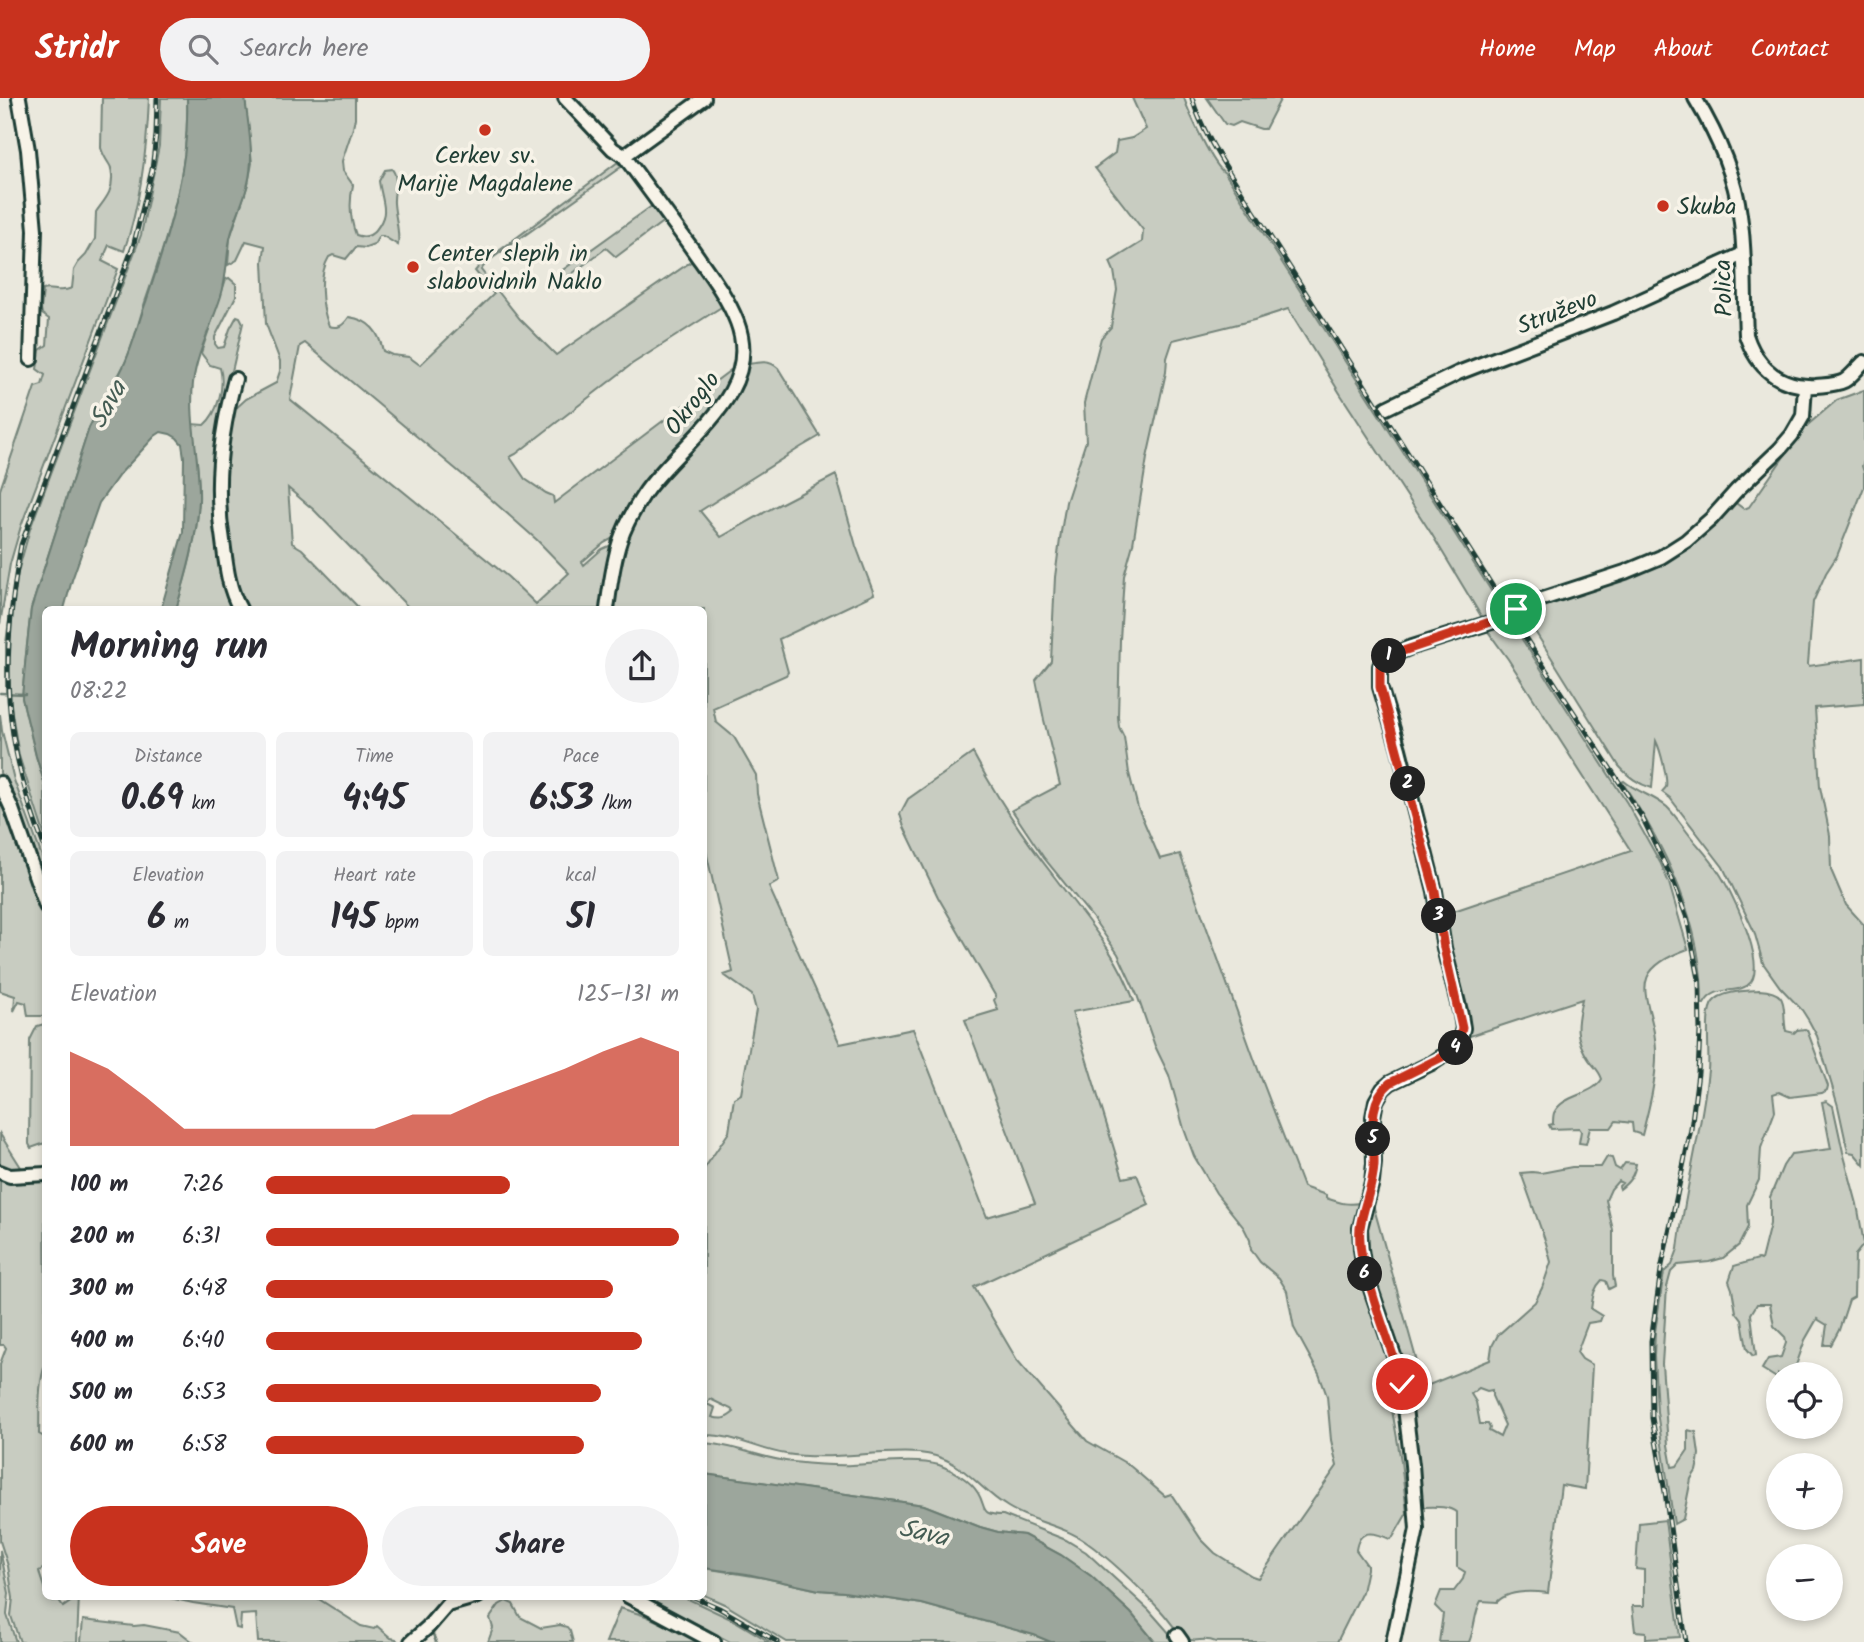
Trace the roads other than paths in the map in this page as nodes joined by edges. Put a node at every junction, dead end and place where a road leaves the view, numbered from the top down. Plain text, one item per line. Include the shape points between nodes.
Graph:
1 (19, 98) edge
2 (565, 98) edge
3 (704, 98) edge
4 (1695, 98) edge
5 (624, 156) junction
6 (1743, 254) junction
7 (31, 359) dead end
8 (1864, 362) edge
9 (235, 379) dead end
10 (1805, 386) junction
11 (1386, 408) dead end
12 (238, 606) edge
13 (608, 606) edge
14 (0, 783) edge
15 (42, 895) edge
16 (0, 1172) edge
17 (42, 1174) edge
18 (464, 1600) edge
19 (635, 1600) edge
20 (411, 1642) edge
21 (714, 1642) edge
22 (1393, 1642) edge

1 - 7 street via 35,230
2 - 5 street, Okroglo
3 - 5 street
4 - 6 street, Polica via 1737,194
5 - 13 street, Okroglo via 730,304 739,325 744,359 728,398 645,493 629,521 620,541
6 - 10 street, Polica via 1746,335 1752,352 1774,376
6 - 11 street, Struževo via 1613,313 1458,373
8 - 10 street, Polica via 1844,381
9 - 12 street via 219,478 226,571
10 - 22 street via 1803,416 1792,435 1686,541 1625,572 1532,601 1511,615 1391,655 1380,666 1380,687 1435,891 1462,1028 1458,1046 1390,1083 1376,1101 1372,1182 1360,1228 1364,1269 1402,1384 1412,1465 1417,1529
14 - 15 street
16 - 17 street via 10,1177
18 - 20 street via 447,1605
19 - 21 street

